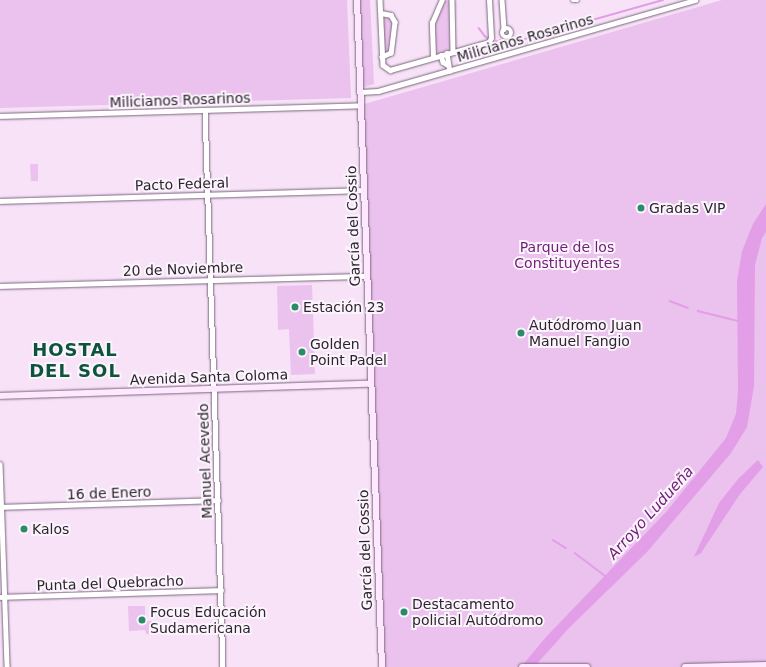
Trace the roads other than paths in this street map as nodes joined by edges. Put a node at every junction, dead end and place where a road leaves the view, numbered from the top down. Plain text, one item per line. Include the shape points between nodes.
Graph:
1 (357, 0) edge
2 (380, 0) edge
3 (442, 0) edge
4 (452, 0) edge
5 (489, 0) edge
6 (502, 0) edge
7 (573, 0) edge
8 (577, 0) edge
9 (695, 0) edge
10 (381, 13) junction
11 (504, 29) dead end
12 (450, 53) junction
13 (441, 55) junction
14 (382, 57) junction
15 (433, 57) junction
16 (448, 65) junction
17 (450, 71) junction
18 (360, 92) junction
19 (361, 105) junction
20 (204, 110) junction
21 (0, 116) edge
22 (364, 190) junction
23 (207, 195) junction
24 (0, 201) edge
25 (367, 276) junction
26 (210, 279) junction
27 (0, 286) edge
28 (371, 384) junction
29 (214, 389) junction
30 (0, 396) edge
31 (0, 464) edge
32 (218, 500) junction
33 (1, 507) edge
34 (221, 590) junction
35 (2, 597) edge
36 (766, 665) edge
37 (547, 666) edge
38 (7, 667) edge
39 (223, 667) edge
40 (382, 667) edge
41 (522, 667) edge
42 (587, 667) edge
43 (685, 667) edge

1 - 18 street, García del Cossio
2 - 10 street
3 - 15 street via 432,23
4 - 12 street
5 - 12 street via 491,40
6 - 11 street
7 - 8 street
9 - 17 street, Milicianos Rosarinos
10 - 14 street
10 - 14 street via 390,15 395,22 391,53
12 - 13 street
12 - 16 street
13 - 15 street
13 - 16 street via 443,62
14 - 15 street via 384,68 390,70
16 - 17 street
17 - 18 street, Milicianos Rosarinos via 378,91
18 - 19 street, García del Cossio
19 - 20 street, Milicianos Rosarinos
19 - 22 street, García del Cossio
20 - 21 street, Milicianos Rosarinos
20 - 23 street, Manuel Acevedo
22 - 23 street, Pacto Federal
22 - 25 street, García del Cossio
23 - 24 street, Pacto Federal
23 - 26 street, Manuel Acevedo
25 - 26 street, 20 de Noviembre
25 - 28 street, García del Cossio
26 - 27 street, 20 de Noviembre
26 - 29 street, Manuel Acevedo
28 - 29 street, Avenida Santa Coloma
28 - 40 street, García del Cossio
29 - 30 street, Avenida Santa Coloma
29 - 32 street, Manuel Acevedo
31 - 33 street
32 - 33 street, 16 de Enero
32 - 34 street, Manuel Acevedo
33 - 35 street
34 - 35 street, Punta del Quebracho
34 - 39 street, Manuel Acevedo
35 - 38 street
36 - 43 street
37 - 41 street
37 - 42 street

